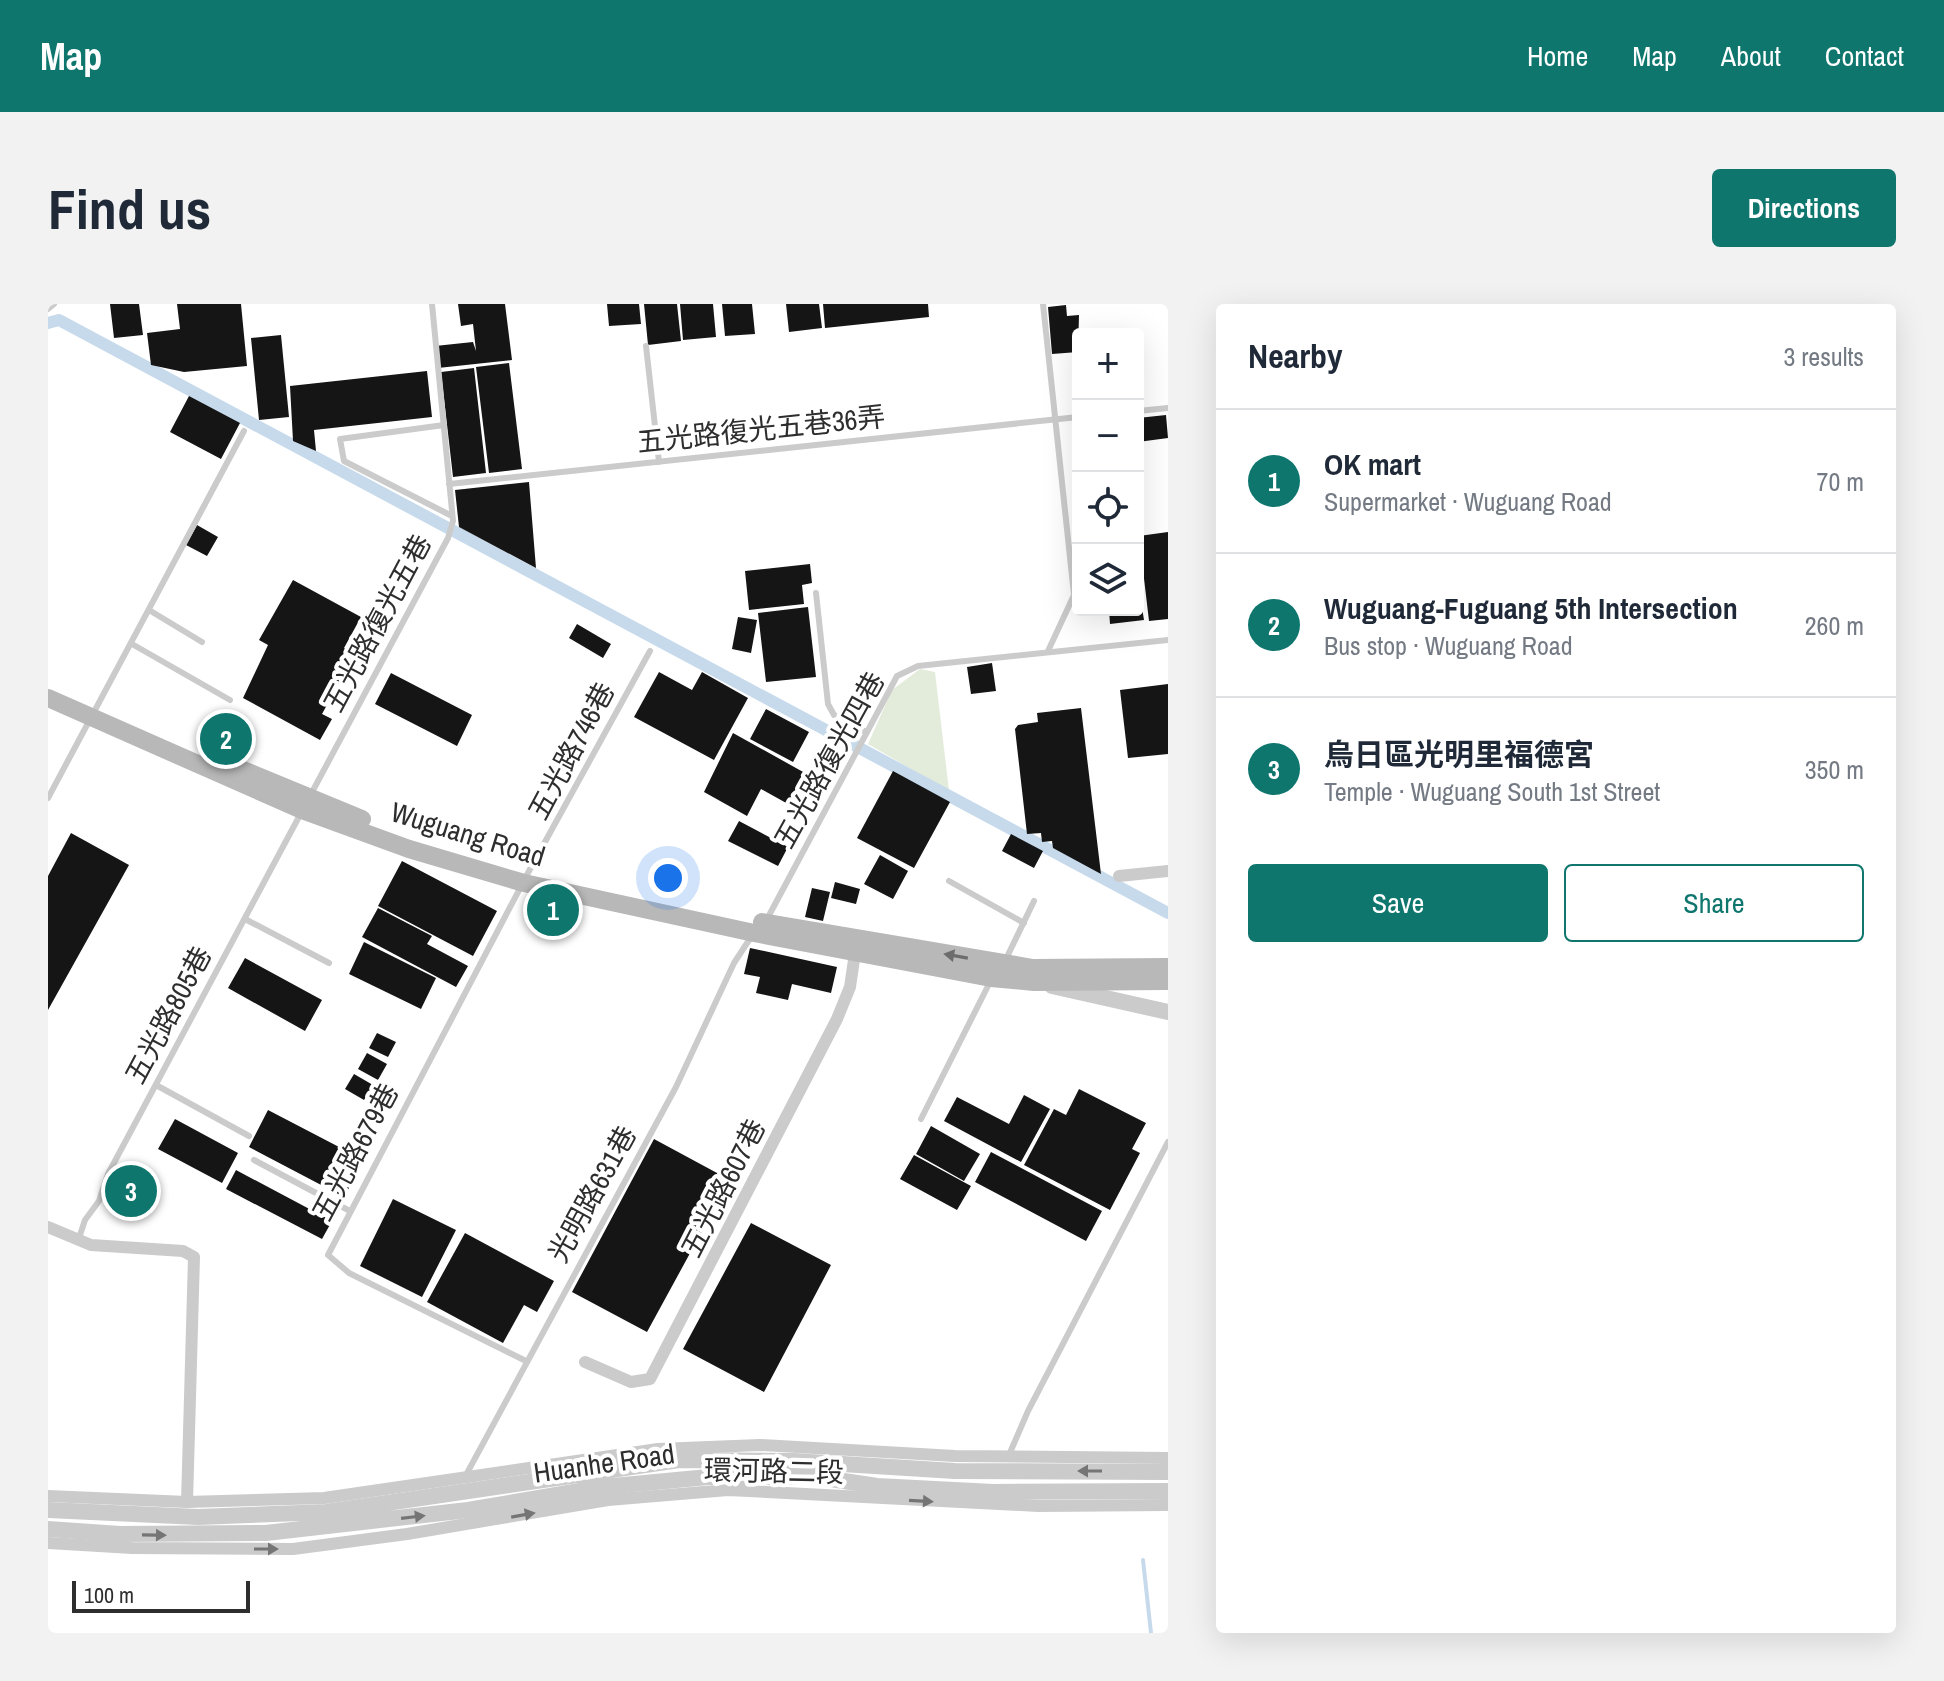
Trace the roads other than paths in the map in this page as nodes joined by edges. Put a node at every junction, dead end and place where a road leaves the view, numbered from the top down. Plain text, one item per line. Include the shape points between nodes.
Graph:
1 (54, 304) edge
2 (432, 304) edge
3 (1043, 304) edge
4 (48, 309) edge
5 (646, 346) dead end
6 (1168, 408) edge
7 (1144, 410) edge
8 (1072, 418) edge
9 (1055, 420) junction
10 (444, 425) junction
11 (244, 431) dead end
12 (659, 462) junction
13 (449, 484) junction
14 (452, 519) junction
15 (816, 593) dead end
16 (149, 610) junction
17 (1168, 640) edge
18 (202, 642) dead end
19 (132, 644) junction
20 (650, 651) dead end
21 (1048, 651) junction
22 (48, 685) edge
23 (48, 698) edge
24 (230, 700) dead end
25 (94, 712) junction
26 (866, 732) junction
27 (48, 798) edge
28 (305, 804) junction
29 (1168, 871) edge
30 (1119, 876) dead end
31 (526, 877) junction
32 (949, 881) dead end
33 (1034, 901) dead end
34 (245, 919) junction
35 (1024, 923) junction
36 (760, 928) junction
37 (855, 953) junction
38 (329, 963) dead end
39 (1168, 967) edge
40 (997, 971) junction
41 (1033, 975) junction
42 (1168, 981) edge
43 (1168, 1012) edge
44 (156, 1085) junction
45 (921, 1119) dead end
46 (249, 1136) dead end
47 (1168, 1142) edge
48 (254, 1160) dead end
49 (348, 1210) junction
50 (48, 1227) edge
51 (78, 1241) junction
52 (526, 1361) junction
53 (585, 1362) dead end
54 (1009, 1455) junction
55 (1168, 1458) edge
56 (879, 1459) junction
57 (955, 1463) junction
58 (1168, 1472) edge
59 (466, 1475) junction
60 (1168, 1491) edge
61 (877, 1492) junction
62 (48, 1496) edge
63 (954, 1496) junction
64 (187, 1502) junction
65 (1168, 1505) edge
66 (48, 1510) edge
67 (48, 1529) edge
68 (48, 1543) edge

1 - 4 lane
2 - 10 lane, 五光路復光五巷
3 - 9 lane
5 - 12 lane
6 - 7 lane
8 - 9 lane, 五光路復光五巷36弄
9 - 12 lane, 五光路復光五巷36弄
9 - 21 lane via 1074,595
10 - 13 lane, 五光路復光五巷
10 - 14 lane via 340,439 344,461
11 - 16 lane
12 - 13 lane, 五光路復光五巷36弄
13 - 14 lane, 五光路復光五巷
14 - 28 lane, 五光路復光五巷 via 448,538
15 - 26 lane via 828,704 834,715
16 - 18 lane
16 - 19 lane
17 - 21 lane, 五光路復光四巷
19 - 24 lane
19 - 25 lane
20 - 31 lane, 五光路746巷
21 - 26 lane, 五光路復光四巷 via 904,671
22 - 25 main road, Wuguang Road
23 - 25 main road, Wuguang Road
25 - 27 lane
25 - 28 main road, Wuguang Road
26 - 36 lane, 五光路復光四巷
28 - 31 main road, Wuguang Road via 409,849
28 - 34 lane, 五光路805巷
29 - 30 street
31 - 36 main road, Wuguang Road
31 - 49 lane, 五光路679巷
32 - 35 lane
33 - 35 lane
34 - 38 lane
34 - 44 lane, 五光路805巷
35 - 40 lane
36 - 37 main road, Wuguang Road
40 -> 36 main road, Wuguang Road
36 - 52 lane, 光明路631巷 via 734,963 676,1087
37 - 40 main road, Wuguang Road
37 - 53 street, 五光路607巷 via 850,987 837,1019 650,1379 631,1382
39 - 41 main road, Wuguang Road
40 - 41 main road, Wuguang Road
40 - 45 lane
41 - 42 main road, Wuguang Road
41 - 43 street, Wuguang Road
44 - 46 lane
44 - 51 lane, 五光路805巷
47 - 54 lane
48 - 49 lane
49 - 52 lane, 五光路679巷 via 328,1255 332,1261
50 - 51 street
51 - 64 street via 189,1252 194,1257
52 - 59 lane, 光明路631巷
54 - 55 street
54 - 57 street
56 - 57 street, Huanhe Road
56 - 59 street, 環河路二段 via 760,1445 658,1449
56 - 61 street
56 - 66 street, Huanhe Road via 679,1460 326,1512 198,1517
58 -> 57 street, Huanhe Road
57 - 63 street
59 - 64 street, 環河路二段 via 324,1498
60 - 63 street, Huanhe Road
61 -> 63 street, Huanhe Road
67 -> 61 street, Huanhe Road via 266,1533 468,1510 668,1479 817,1477
68 -> 61 street, 環河路二段 via 293,1549 608,1500 728,1490
62 - 64 street, 環河路二段
63 - 65 street

